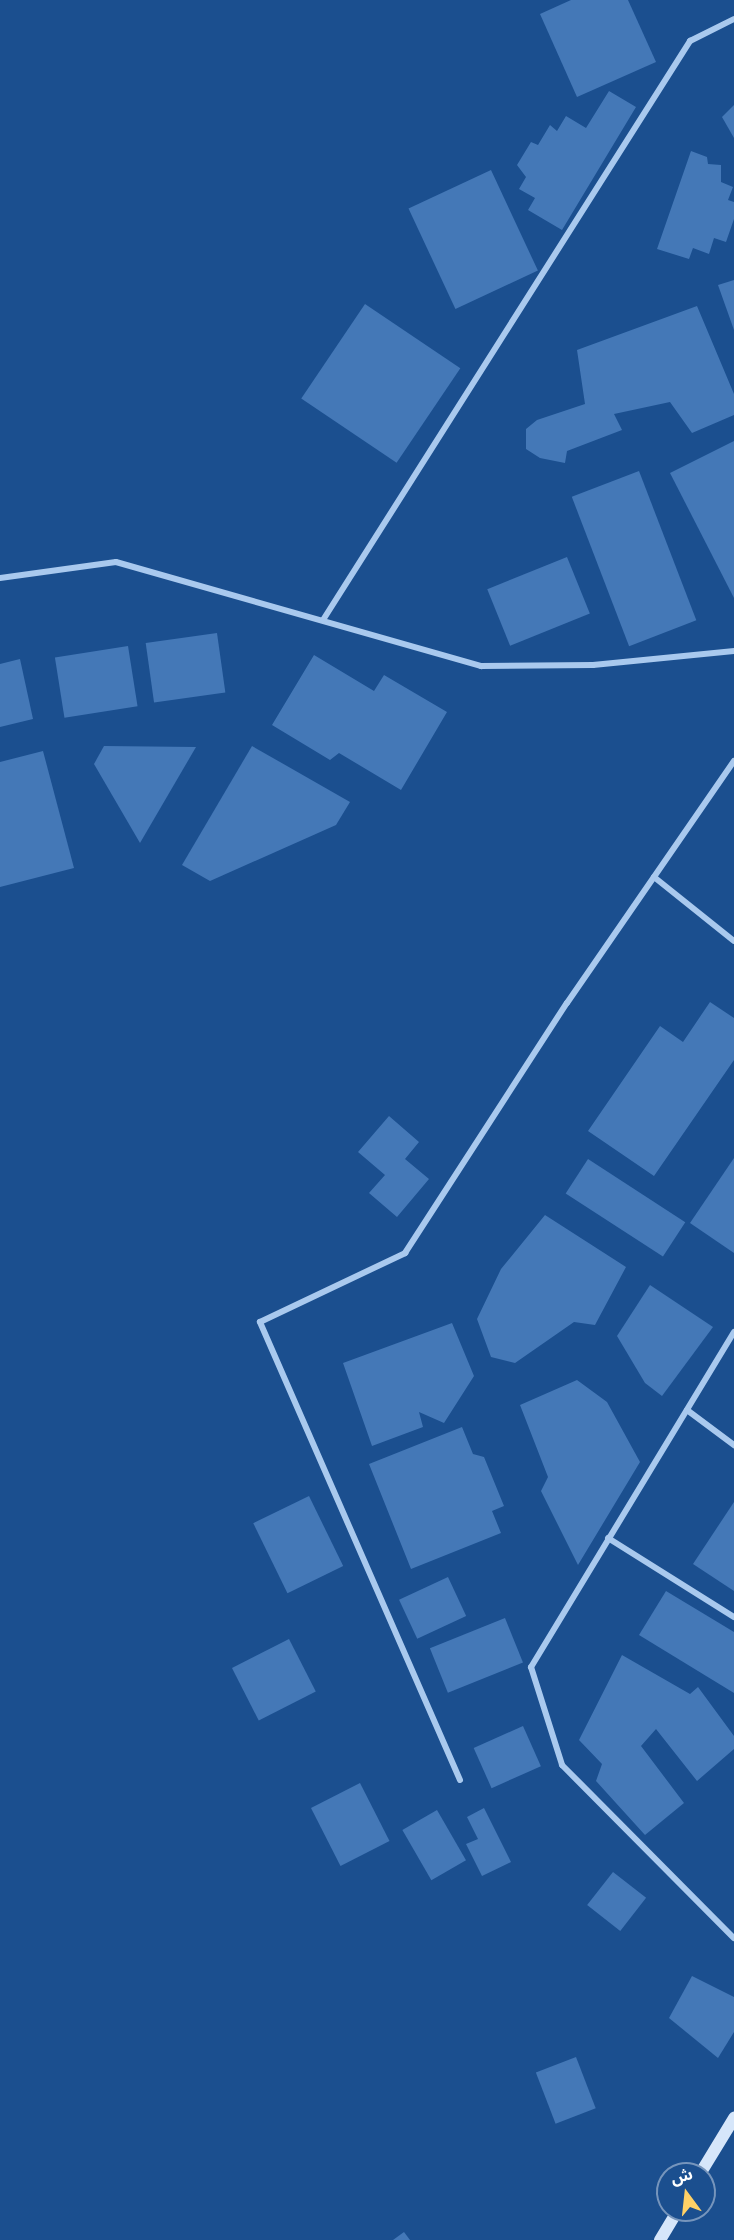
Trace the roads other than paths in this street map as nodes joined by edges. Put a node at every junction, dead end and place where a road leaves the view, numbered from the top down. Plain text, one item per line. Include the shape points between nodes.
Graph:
1 (734, 19) edge
2 (0, 578) edge
3 (323, 620) junction
4 (734, 651) edge
5 (734, 760) edge
6 (654, 877) junction
7 (734, 941) edge
8 (734, 1332) edge
9 (687, 1410) junction
10 (734, 1444) edge
11 (608, 1538) junction
12 (734, 1617) edge
13 (460, 1780) dead end
14 (734, 1938) edge
15 (734, 2118) edge
16 (707, 2162) edge
17 (671, 2222) edge
18 (660, 2240) edge

1 - 3 street via 690,41
2 - 3 street via 116,562
3 - 4 street via 481,666 593,665
5 - 6 street
6 - 7 street
6 - 13 street via 405,1253 260,1322
8 - 9 street
9 - 10 street
9 - 11 street
11 - 12 street
11 - 14 street via 531,1667 562,1765
15 - 16 street
17 - 18 street

